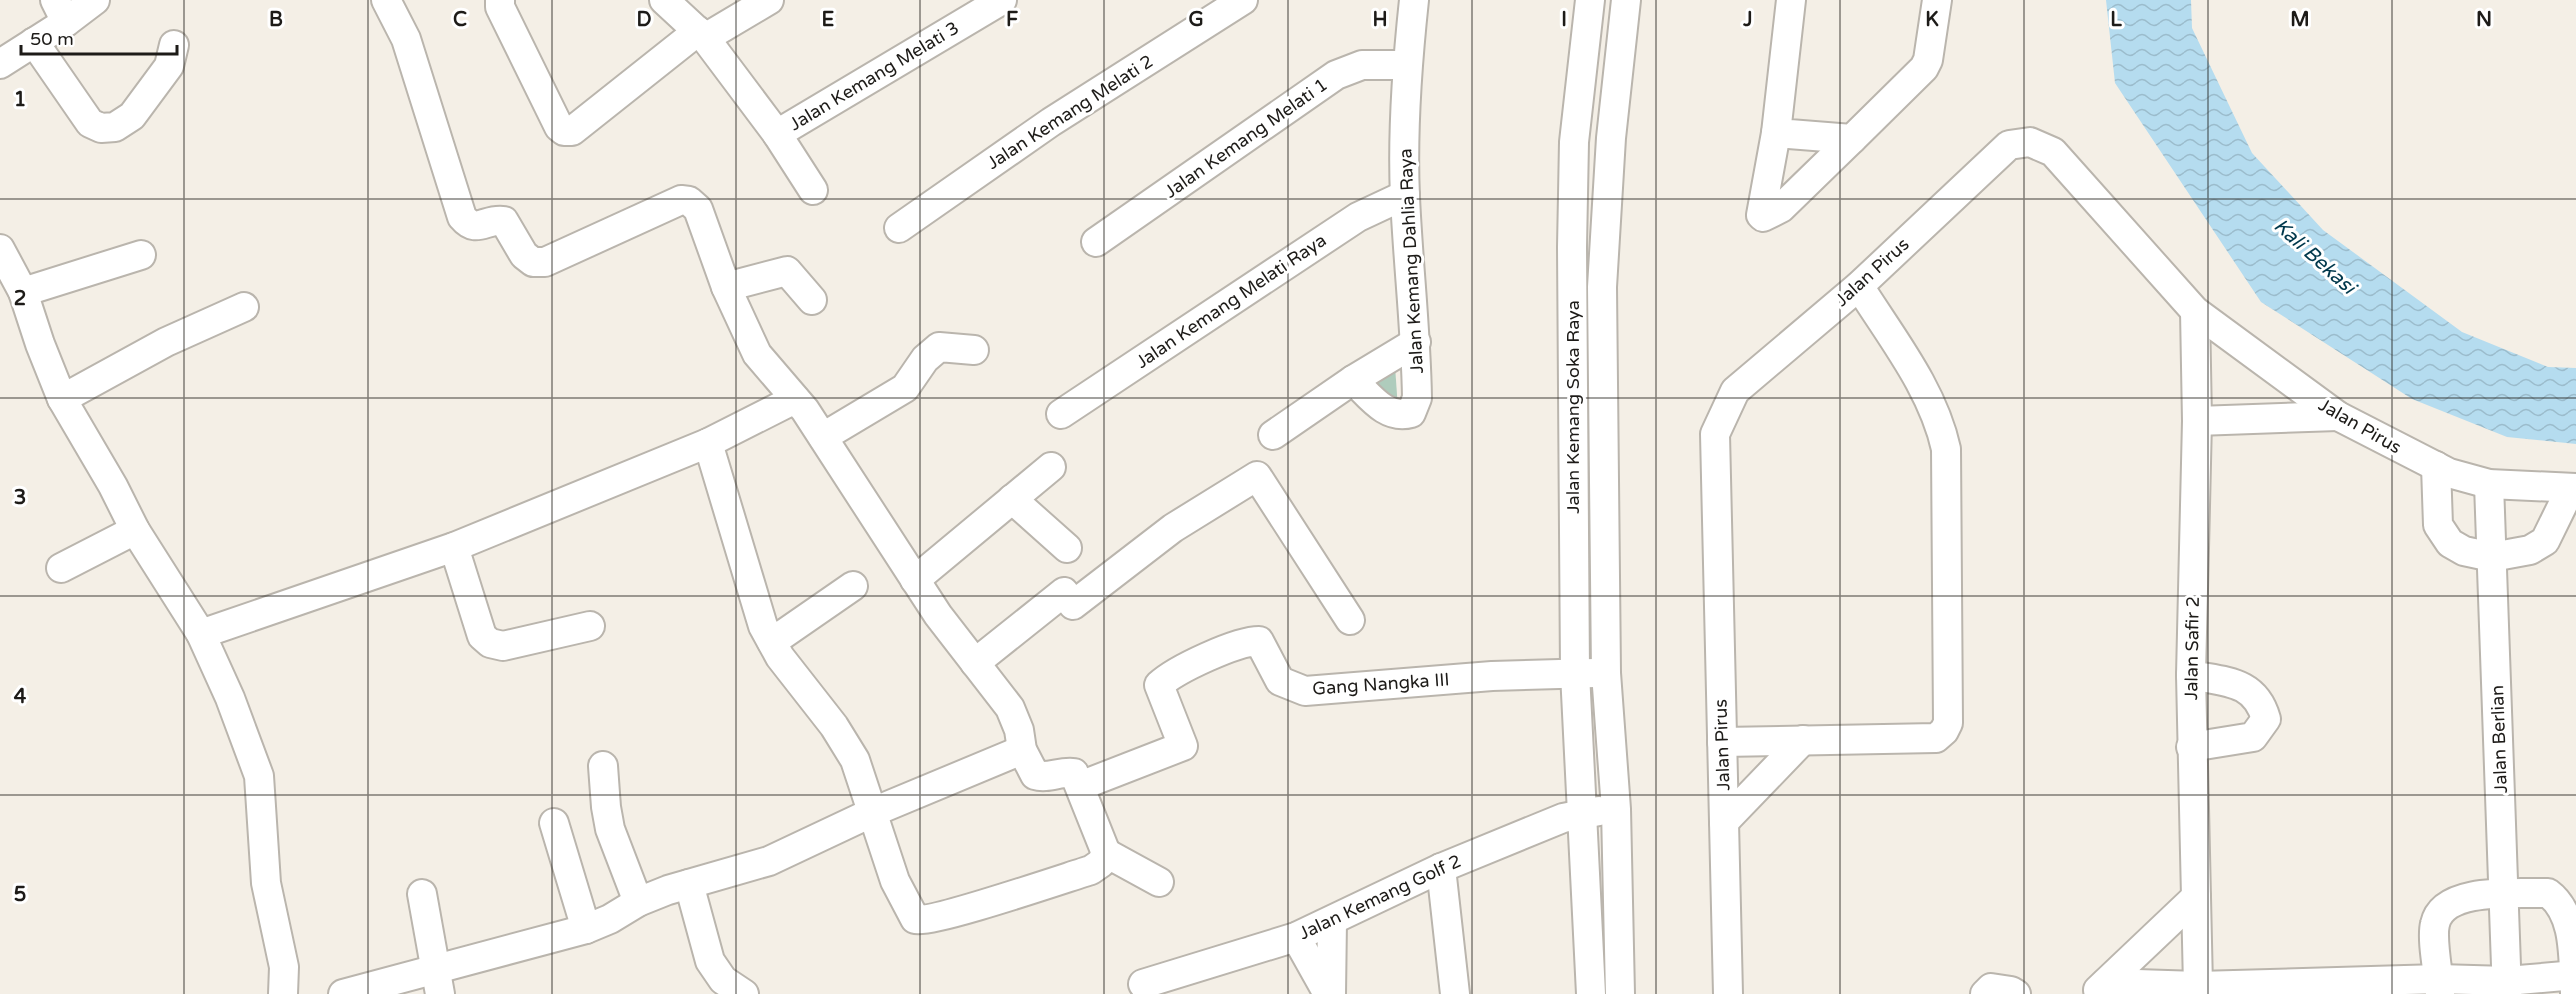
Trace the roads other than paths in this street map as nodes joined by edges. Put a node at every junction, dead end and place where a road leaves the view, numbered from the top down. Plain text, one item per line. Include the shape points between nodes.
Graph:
1 (95, 0) edge
2 (386, 0) edge
3 (500, 0) edge
4 (664, 0) edge
5 (769, 0) edge
6 (1002, 0) edge
7 (1243, 0) edge
8 (1414, 0) edge
9 (1590, 0) edge
10 (1626, 0) edge
11 (1791, 0) edge
12 (1937, 0) edge
13 (61, 11) edge
14 (701, 35) junction
15 (34, 42) junction
16 (174, 45) dead end
17 (0, 64) edge
18 (1407, 65) junction
19 (1776, 133) junction
20 (777, 134) junction
21 (1852, 139) junction
22 (813, 190) dead end
23 (1405, 195) junction
24 (899, 228) dead end
25 (1096, 242) dead end
26 (0, 249) edge
27 (141, 255) dead end
28 (1859, 286) junction
29 (726, 287) junction
30 (23, 292) junction
31 (812, 300) dead end
32 (243, 307) dead end
33 (2195, 311) junction
34 (1416, 342) junction
35 (974, 350) dead end
36 (1353, 380) junction
37 (62, 399) junction
38 (795, 399) junction
39 (1061, 414) dead end
40 (2338, 416) junction
41 (2197, 421) junction
42 (1273, 435) dead end
43 (823, 437) junction
44 (708, 442) junction
45 (2436, 466) junction
46 (1051, 467) dead end
47 (2488, 484) junction
48 (2573, 488) edge
49 (1012, 499) junction
50 (135, 530) junction
51 (454, 547) junction
52 (1067, 548) dead end
53 (2492, 557) junction
54 (61, 568) dead end
55 (915, 580) junction
56 (853, 586) dead end
57 (1350, 620) dead end
58 (590, 626) dead end
59 (201, 634) junction
60 (772, 642) junction
61 (975, 663) junction
62 (1575, 673) junction
63 (1606, 673) junction
64 (2191, 675) junction
65 (1803, 740) junction
66 (1722, 742) junction
67 (2191, 747) junction
68 (1022, 750) junction
69 (603, 766) dead end
70 (1080, 786) junction
71 (1616, 808) junction
72 (873, 812) junction
73 (1582, 814) junction
74 (1724, 822) junction
75 (554, 823) dead end
76 (1106, 853) junction
77 (1441, 868) junction
78 (1159, 882) dead end
79 (689, 884) junction
80 (422, 894) dead end
81 (2505, 894) junction
82 (2196, 897) junction
83 (638, 902) junction
84 (1332, 921) junction
85 (586, 929) junction
86 (1296, 937) junction
87 (2575, 981) edge
88 (437, 982) edge
89 (1143, 984) dead end
90 (2198, 986) junction
91 (2439, 987) edge
92 (2507, 987) edge
93 (2100, 989) edge
94 (283, 994) edge
95 (343, 994) edge
96 (744, 994) edge
97 (1330, 994) edge
98 (1455, 994) edge
99 (1591, 994) edge
100 (1620, 994) edge
101 (1728, 994) edge
102 (1985, 994) edge
103 (2016, 994) edge

1 - 13 street
2 - 29 street via 406,39 462,217 468,225 504,221 524,255 533,262 545,262 681,200 689,201 703,219
3 - 14 street via 500,7 564,131 572,131
4 - 14 street
5 - 14 street
6 - 20 street, Jalan Kemang Melati 3
7 - 24 street, Jalan Kemang Melati 2 via 1051,122
8 - 18 street, Jalan Kemang Dahlia Raya
9 - 62 street, Jalan Kemang Soka Raya via 1574,142
10 - 63 street, Jalan Kemang Soka Raya via 1611,138 1602,287
11 - 19 street
12 - 21 street via 1924,68
13 - 15 street
14 - 20 street
15 - 16 street via 90,123 101,128 115,127 132,116 169,66
15 - 17 street
18 - 23 street, Jalan Kemang Dahlia Raya
18 - 25 street, Jalan Kemang Melati 1 via 1362,65 1336,75
19 - 21 street
19 - 21 street via 1763,217 1781,208
20 - 22 street
23 - 34 street, Jalan Kemang Dahlia Raya
23 - 39 street, Jalan Kemang Melati Raya via 1358,217
26 - 30 street
27 - 30 street
28 - 33 street, Jalan Pirus via 2009,145 2030,142 2053,152
28 - 65 street via 1921,384 1941,424 1946,448 1948,723 1936,738
28 - 66 street, Jalan Pirus via 1735,391 1715,434
29 - 31 street via 787,271
29 - 38 street via 757,354
30 - 37 street
32 - 37 street via 166,342
33 - 40 street, Jalan Pirus
33 - 41 street, Jalan Safir 2
34 - 36 street
34 - 36 street, Jalan Kemang Dahlia Raya via 1417,398 1411,413 1387,412
35 - 43 street via 939,347 925,359 905,388
36 - 42 street
37 - 50 street
38 - 43 street
38 - 44 street
40 - 41 street
40 - 45 street, Jalan Pirus
41 - 64 street, Jalan Safir 2
43 - 55 street
44 - 51 street
44 - 60 street via 763,626
45 - 47 street, Jalan Pirus
45 - 53 street via 2438,525 2450,543 2464,551
46 - 49 street
47 - 48 street, Jalan Pirus
47 - 53 street, Jalan Berlian
48 - 53 street via 2545,541 2530,550
49 - 52 street
49 - 55 street
50 - 54 street
50 - 59 street
51 - 58 street via 482,636 490,643 503,646
51 - 59 street
53 - 81 street, Jalan Berlian
55 - 61 street
56 - 60 street
57 - 61 street via 1257,476 1173,528 1073,605 1064,592
59 - 94 street via 259,776 266,883 284,967
60 - 72 street via 855,760
61 - 68 street via 1010,708
62 - 63 street
62 - 70 street, Gang Nangka III via 1305,691 1280,681 1259,641 1248,641 1159,685 1183,746
62 - 73 street, Jalan Kemang Soka Raya
63 - 71 street, Jalan Kemang Soka Raya
64 - 67 street, Jalan Safir 2
64 - 67 street via 2245,687 2255,696 2266,719 2253,737
65 - 66 street
65 - 74 street
66 - 74 street, Jalan Pirus
67 - 82 street, Jalan Safir 2
68 - 70 street via 1035,775 1074,773
68 - 72 street
69 - 83 street via 610,829
70 - 76 street
71 - 73 street, Jalan Kemang Golf 2
71 - 100 street, Jalan Kemang Soka Raya
72 - 76 street via 896,881 912,916 921,921 1091,870
72 - 79 street via 769,861
73 - 77 street, Jalan Kemang Golf 2 via 1563,818
73 - 99 street, Jalan Kemang Soka Raya
74 - 101 street, Jalan Pirus
75 - 85 street
76 - 78 street
77 - 84 street, Jalan Kemang Golf 2
77 - 98 street
79 - 83 street
79 - 96 street via 710,961 723,980
80 - 88 street
81 - 87 street via 2548,893 2560,900 2575,931
81 - 91 street via 2466,897 2444,907 2434,927
81 - 92 street, Jalan Berlian
82 - 90 street, Jalan Safir 2
82 - 93 street
83 - 85 street
84 - 86 street, Jalan Kemang Golf 2
84 - 97 street
85 - 88 street
86 - 89 street, Jalan Kemang Golf 2
86 - 97 street
87 - 92 street
88 - 95 street
90 - 91 street
90 - 93 street
91 - 92 street
102 - 103 street via 1991,988

